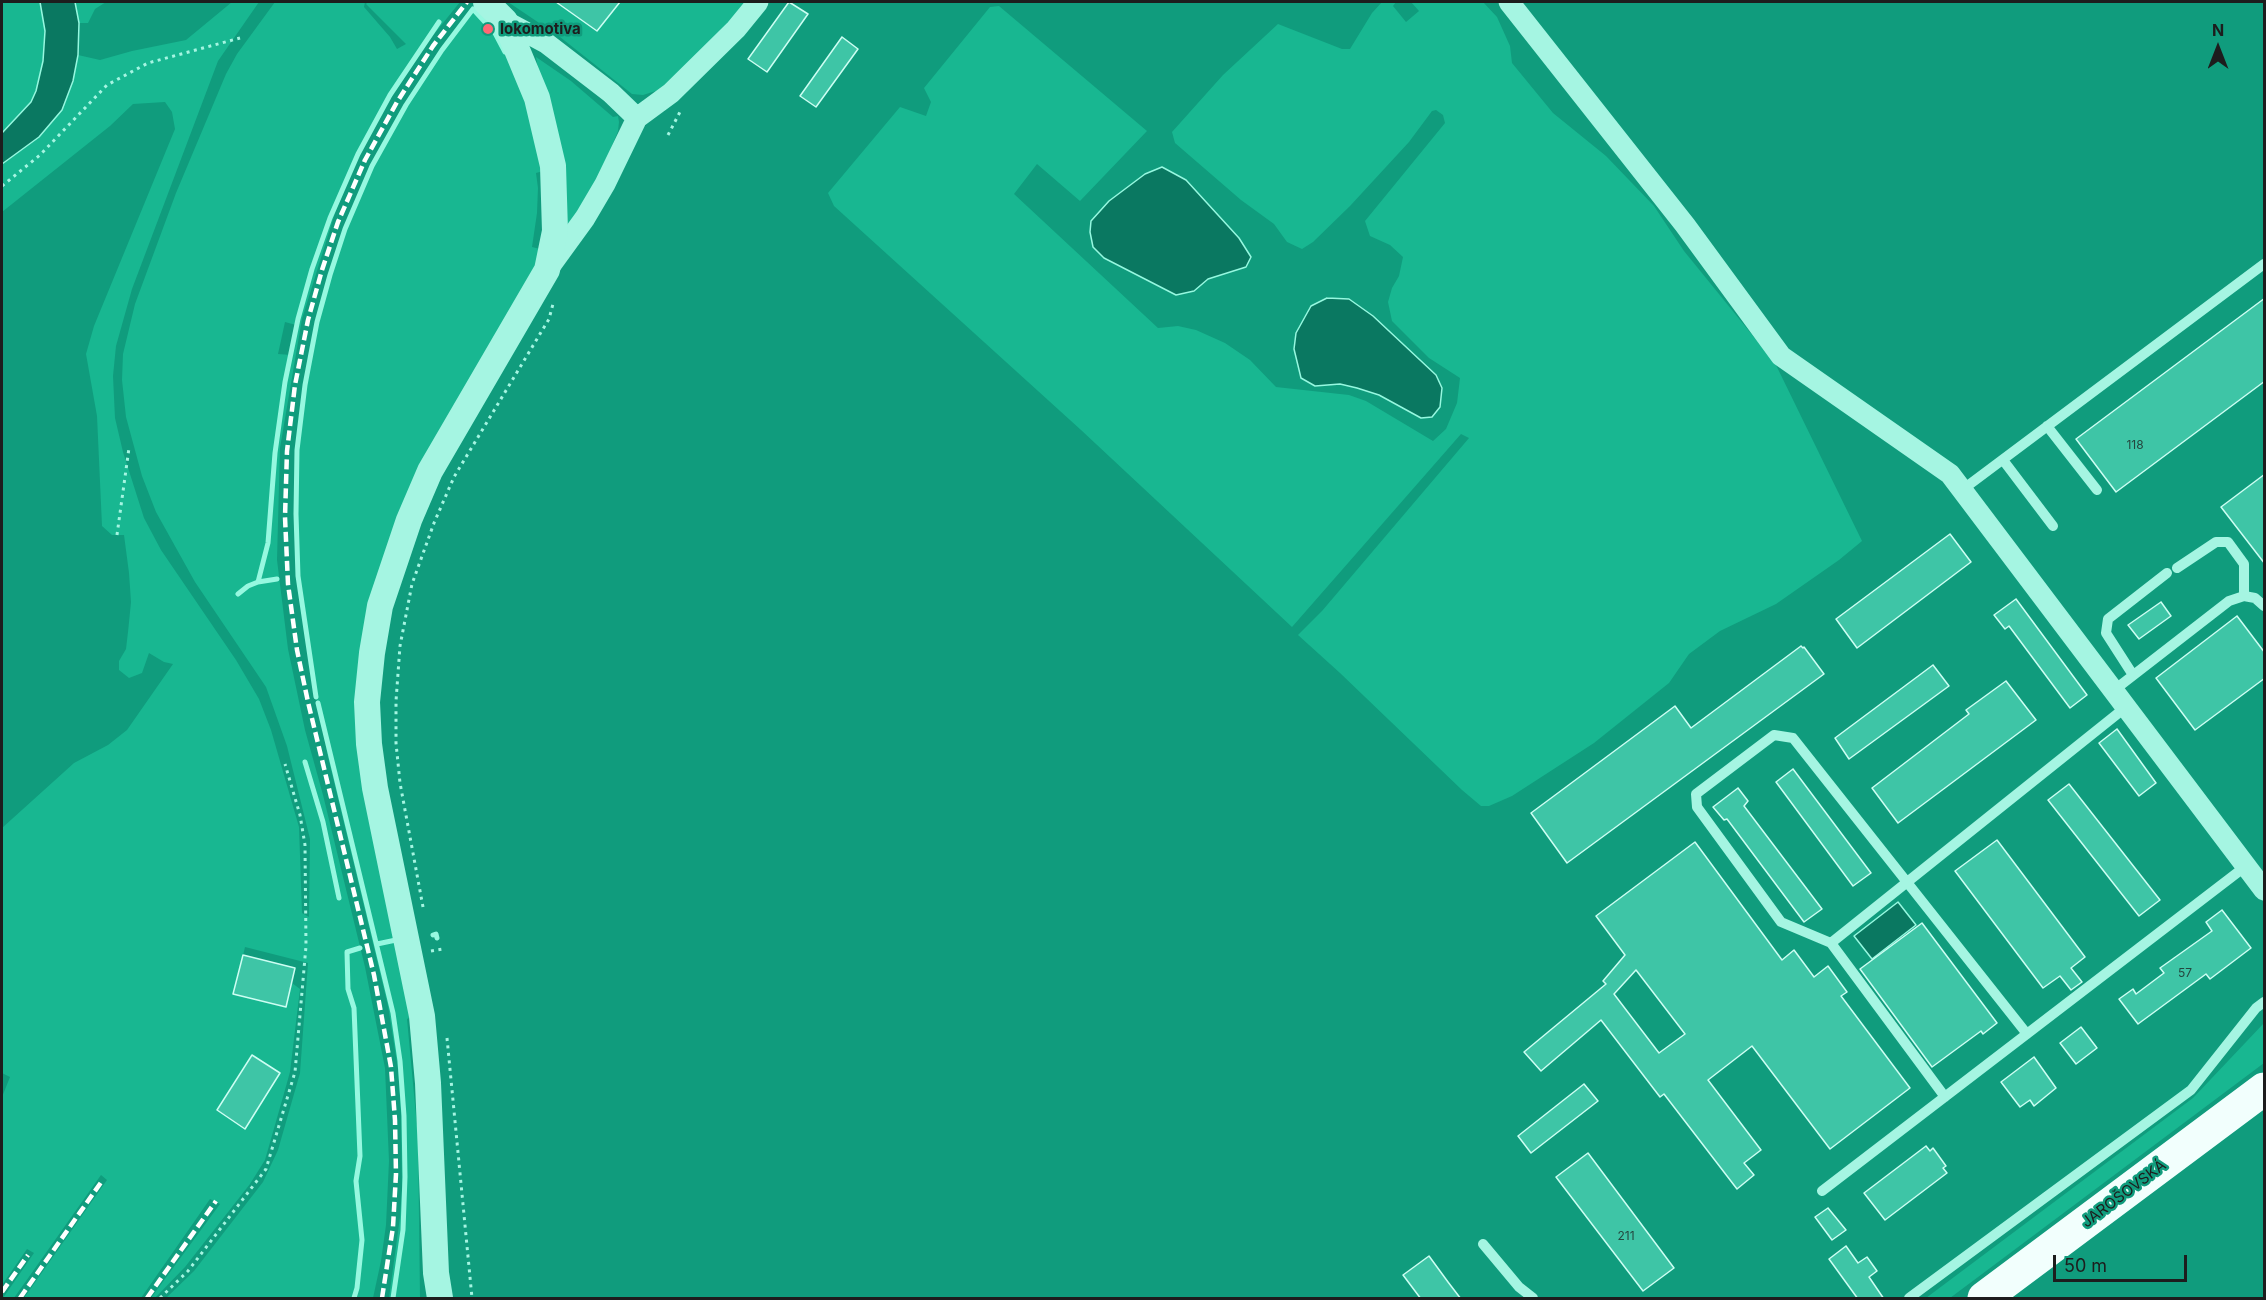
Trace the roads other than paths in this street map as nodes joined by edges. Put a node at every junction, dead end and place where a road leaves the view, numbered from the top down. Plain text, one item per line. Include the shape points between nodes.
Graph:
1 (486, 2) edge
2 (758, 2) edge
3 (1509, 2) edge
4 (505, 21) junction
5 (637, 118) junction
6 (2265, 264) edge
7 (547, 270) junction
8 (2047, 426) junction
9 (2003, 460) junction
10 (1962, 490) junction
11 (2097, 490) dead end
12 (2053, 526) dead end
13 (2244, 596) junction
14 (2265, 606) edge
15 (2133, 675) junction
16 (2120, 699) junction
17 (2246, 866) junction
18 (1909, 882) junction
19 (2265, 890) edge
20 (1831, 943) junction
21 (2265, 1002) edge
22 (2027, 1034) junction
23 (2265, 1089) edge
24 (1945, 1097) junction
25 (1822, 1191) dead end
26 (1484, 1244) dead end
27 (440, 1299) edge
28 (1533, 1299) edge
29 (1909, 1299) edge
30 (1984, 1299) edge

1 - 4 street
2 - 5 street via 671,93
3 - 10 street via 1685,225 1781,356 1950,474
4 - 5 street via 546,43
4 - 7 street via 537,98 553,166 555,231
5 - 7 street via 585,218
6 - 8 lane
7 - 27 street via 430,471 380,606 369,679 368,724 375,788 422,1016
8 - 9 lane
8 - 11 lane
9 - 10 lane
9 - 12 lane
10 - 16 street
13 - 14 lane
13 - 15 lane via 2229,601
13 - 15 lane via 2244,564 2228,542 2216,542 2172,571 2108,620 2106,633
15 - 16 lane
16 - 17 street
16 - 18 lane
17 - 19 street
17 - 22 lane
18 - 20 lane
18 - 20 lane via 1793,738 1774,735 1696,794 1697,807 1781,922
18 - 22 lane
20 - 24 lane
21 - 29 lane via 2256,1008 2191,1090
22 - 24 lane
23 - 30 main road, JAROŠOVSKÁ
24 - 25 lane
26 - 28 lane

